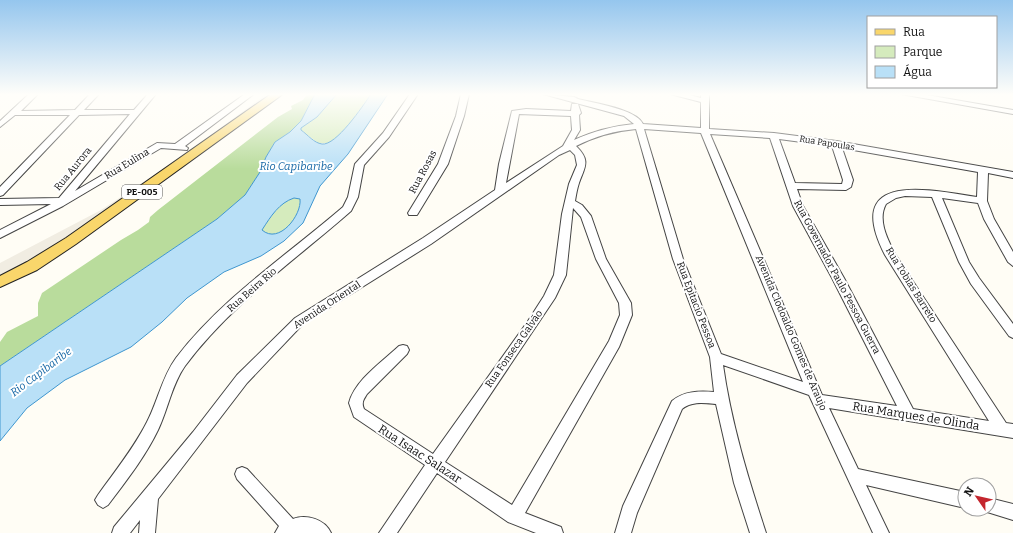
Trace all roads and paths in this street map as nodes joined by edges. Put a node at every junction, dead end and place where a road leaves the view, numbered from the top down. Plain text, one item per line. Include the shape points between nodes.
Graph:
1 (71, 119) edge
2 (131, 119) edge
3 (218, 119) edge
4 (243, 119) edge
5 (397, 119) edge
6 (459, 119) edge
7 (514, 119) edge
8 (577, 119) edge
9 (636, 119) edge
10 (705, 119) edge
11 (639, 126) junction
12 (576, 130) junction
13 (705, 132) junction
14 (592, 135) junction
15 (774, 136) junction
16 (836, 144) junction
17 (568, 146) junction
18 (983, 170) junction
19 (1013, 175) edge
20 (791, 186) junction
21 (500, 191) junction
22 (0, 193) edge
23 (936, 195) junction
24 (982, 201) junction
25 (0, 202) edge
26 (60, 202) junction
27 (570, 203) junction
28 (413, 213) dead end
29 (0, 234) edge
30 (1013, 262) edge
31 (0, 282) edge
32 (1013, 332) edge
33 (403, 350) dead end
34 (716, 357) junction
35 (816, 395) junction
36 (721, 399) junction
37 (909, 415) junction
38 (1008, 430) edge
39 (436, 464) junction
40 (242, 474) dead end
41 (853, 475) junction
42 (150, 498) junction
43 (957, 498) edge
44 (103, 500) dead end
45 (997, 508) edge
46 (1013, 512) edge
47 (514, 516) junction
48 (287, 530) edge
49 (120, 533) edge
50 (147, 533) edge
51 (323, 533) edge
52 (387, 533) edge
53 (555, 533) edge
54 (623, 533) edge
55 (758, 533) edge
56 (881, 533) edge

1 - 22 street
2 - 26 street, Rua Aurora
3 - 26 street, Rua Eulina via 181,147 160,145
4 - 31 main road, PE-005 via 71,241 32,266
5 - 44 street, Rua Beira Rio via 360,164 353,197 347,209 251,290 197,341 183,358 174,373 152,427
6 - 28 street, Rua Rosas via 442,164
7 - 21 street
8 - 12 street, Avenida Oriental
9 - 11 street
10 - 13 street
11 - 13 street, Rua Papoulas
11 - 14 street, Rua Papoulas via 615,128
11 - 34 street, Rua Epitacio Pessoa via 678,259
12 - 14 street
12 - 17 street, Avenida Oriental
13 - 15 street, Rua Papoulas
13 - 35 street, Avenida Clodoaldo Gomes de Araujo
14 - 17 street, Rua Papoulas
15 - 16 street, Rua Papoulas
15 - 20 street, Rua Governador Paulo Pessoa Guerra
16 - 18 street, Rua Papoulas
16 - 20 street via 848,180 846,187
17 - 21 street, Avenida Oriental
17 - 27 street, Rua Fonseca Galvão via 579,154 582,165
18 - 19 street, Rua Papoulas
18 - 24 street
20 - 37 street, Rua Governador Paulo Pessoa Guerra via 806,221
21 - 42 street, Avenida Oriental via 400,259 318,308 290,330 242,379
23 - 24 street, Rua Tobias Barreto
23 - 32 street via 964,262
23 - 38 street, Rua Tobias Barreto via 899,194 886,198 877,214 879,228 893,259
24 - 30 street
25 - 26 street
26 - 29 street, Rua Eulina
27 - 39 street, Rua Fonseca Galvão via 560,275 556,286
27 - 47 street via 586,216 601,259 625,302 626,315 615,342
33 - 39 street, Rua Isaac Salazar via 361,391 356,400 356,407 359,413
34 - 35 street, Rua Marques de Olinda
34 - 36 street, Rua Epitacio Pessoa
35 - 37 street, Rua Marques de Olinda
35 - 41 street, Avenida Clodoaldo Gomes de Araujo
36 - 54 street via 690,397 682,399 677,404 629,512
36 - 55 street, Rua Epitacio Pessoa via 742,483
37 - 38 street, Rua Marques de Olinda
39 - 47 street, Rua Isaac Salazar
39 - 52 street, Rua Fonseca Galvão
40 - 48 street
41 - 43 street
41 - 56 street, Avenida Clodoaldo Gomes de Araujo
42 - 49 street, Avenida Oriental
42 - 50 street
45 - 46 street
47 - 53 street, Rua Isaac Salazar
48 - 51 street via 308,524

